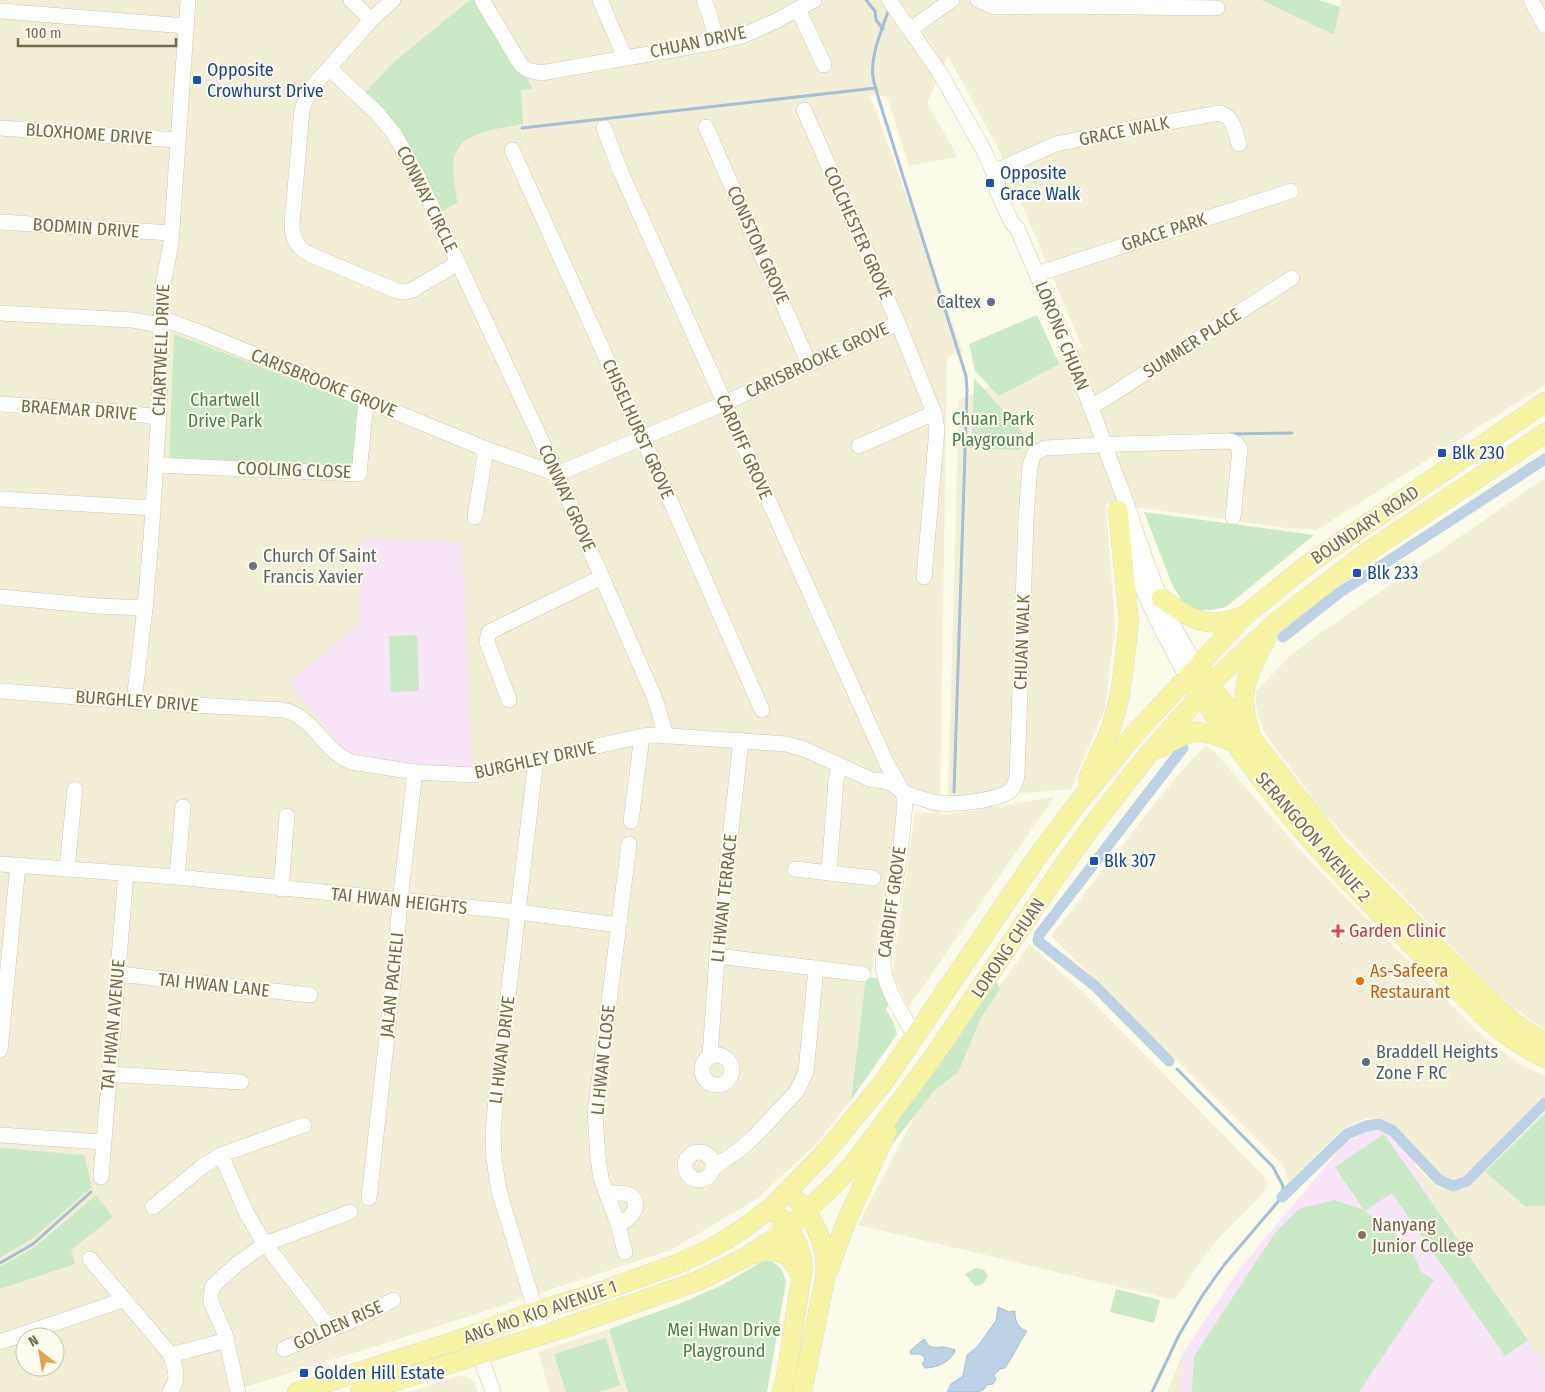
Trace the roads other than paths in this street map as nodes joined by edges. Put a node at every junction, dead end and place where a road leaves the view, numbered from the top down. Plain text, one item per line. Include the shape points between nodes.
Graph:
1 (188, 0) edge
2 (351, 0) edge
3 (394, 0) edge
4 (482, 0) edge
5 (600, 0) edge
6 (704, 0) edge
7 (814, 0) edge
8 (952, 0) edge
9 (978, 0) edge
10 (1531, 0) edge
11 (1056, 3) edge
12 (893, 5) edge
13 (1217, 8) dead end
14 (798, 9) junction
15 (0, 11) edge
16 (371, 20) junction
17 (186, 26) junction
18 (1545, 26) edge
19 (911, 29) junction
20 (717, 42) junction
21 (625, 58) junction
22 (824, 65) dead end
23 (328, 68) junction
24 (804, 110) dead end
25 (706, 127) dead end
26 (0, 128) edge
27 (604, 128) dead end
28 (177, 140) junction
29 (1239, 144) dead end
30 (512, 150) dead end
31 (996, 177) junction
32 (1291, 191) dead end
33 (0, 222) edge
34 (171, 233) junction
35 (458, 263) junction
36 (1037, 274) junction
37 (1292, 278) dead end
38 (0, 313) edge
39 (161, 322) junction
40 (898, 323) junction
41 (808, 364) junction
42 (366, 400) junction
43 (1545, 402) edge
44 (725, 403) junction
45 (0, 404) edge
46 (1090, 407) junction
47 (934, 413) junction
48 (158, 417) junction
49 (1544, 435) edge
50 (642, 437) junction
51 (859, 446) dead end
52 (1105, 446) junction
53 (486, 449) junction
54 (157, 465) junction
55 (557, 474) junction
56 (1116, 478) junction
57 (0, 499) edge
58 (153, 508) junction
59 (1118, 510) junction
60 (475, 517) dead end
61 (1234, 517) dead end
62 (602, 577) junction
63 (924, 577) dead end
64 (0, 597) edge
65 (1161, 598) junction
66 (145, 608) junction
67 (1244, 616) junction
68 (1275, 623) junction
69 (1192, 671) junction
70 (1205, 690) junction
71 (0, 691) edge
72 (509, 700) dead end
73 (134, 701) junction
74 (762, 710) dead end
75 (642, 736) junction
76 (666, 736) junction
77 (741, 740) junction
78 (1253, 740) junction
79 (1233, 742) junction
80 (1148, 755) junction
81 (536, 759) junction
82 (887, 764) junction
83 (838, 766) junction
84 (416, 772) junction
85 (872, 780) junction
86 (75, 789) dead end
87 (903, 792) junction
88 (183, 807) dead end
89 (1073, 809) junction
90 (287, 816) dead end
91 (632, 821) dead end
92 (629, 844) dead end
93 (0, 864) edge
94 (18, 865) junction
95 (67, 869) junction
96 (794, 869) dead end
97 (829, 872) junction
98 (126, 873) junction
99 (177, 877) junction
100 (873, 878) dead end
101 (281, 889) junction
102 (400, 901) junction
103 (518, 912) junction
104 (619, 925) junction
105 (717, 956) junction
106 (816, 968) junction
107 (118, 974) junction
108 (863, 974) dead end
109 (310, 995) dead end
110 (915, 1037) junction
111 (1545, 1043) edge
112 (0, 1050) edge
113 (710, 1056) dead end
114 (1545, 1058) edge
115 (108, 1074) junction
116 (241, 1082) dead end
117 (900, 1101) junction
118 (304, 1124) dead end
119 (0, 1135) edge
120 (103, 1142) junction
121 (221, 1155) junction
122 (712, 1168) dead end
123 (101, 1177) dead end
124 (789, 1190) junction
125 (607, 1195) junction
126 (369, 1198) dead end
127 (153, 1207) dead end
128 (772, 1207) junction
129 (350, 1212) dead end
130 (806, 1212) junction
131 (618, 1224) junction
132 (788, 1228) junction
133 (265, 1244) junction
134 (625, 1252) dead end
135 (746, 1257) junction
136 (90, 1259) dead end
137 (801, 1276) junction
138 (825, 1279) junction
139 (123, 1300) junction
140 (393, 1300) dead end
141 (536, 1311) junction
142 (331, 1330) junction
143 (543, 1335) junction
144 (227, 1340) junction
145 (0, 1342) edge
146 (284, 1349) dead end
147 (171, 1355) junction
148 (480, 1355) junction
149 (170, 1392) edge
150 (238, 1392) edge
151 (297, 1392) edge
152 (360, 1392) edge
153 (493, 1392) edge
154 (782, 1392) edge
155 (802, 1392) edge

1 - 17 street, CHARTWELL DRIVE
2 - 16 street
3 - 16 street
4 - 21 street, CHUAN DRIVE via 518,61 528,70 541,73
5 - 21 street, CHUAN DRIVE
6 - 20 street
7 - 14 street, CHUAN DRIVE
8 - 19 street
9 - 11 street via 994,7
10 - 18 street
11 - 13 street
12 - 19 street, LORONG CHUAN
14 - 20 street, CHUAN DRIVE via 742,36
14 - 22 street
15 - 17 street
16 - 23 street, CONWAY CIRCLE
17 - 28 street, CHARTWELL DRIVE
19 - 31 street, LORONG CHUAN via 940,73
20 - 21 street, CHUAN DRIVE
23 - 35 street, CONWAY CIRCLE via 395,135
23 - 35 street, CONWAY CIRCLE via 315,84 302,110 292,224 296,242 309,254 397,291 412,290
24 - 40 street, COLCHESTER GROVE
25 - 41 street, CONISTON GROVE
26 - 28 street, BLOXHOME DRIVE
27 - 44 street, CARDIFF GROVE
28 - 34 street, CHARTWELL DRIVE
29 - 31 street, GRACE WALK via 1231,121 1220,113 1056,144
30 - 50 street, CHISELHURST GROVE
31 - 36 street, LORONG CHUAN via 1007,187 1019,220 1018,228
32 - 36 street, GRACE PARK
33 - 34 street, BODMIN DRIVE
34 - 39 street, CHARTWELL DRIVE via 162,290
35 - 55 street, CONWAY GROVE
36 - 46 street, LORONG CHUAN
37 - 46 street, SUMMER PLACE
38 - 39 street, CARISBROOKE GROVE
39 - 42 street, CARISBROOKE GROVE via 205,334
39 - 48 street, CHARTWELL DRIVE
40 - 41 street, CARISBROOKE GROVE
40 - 47 street, COLCHESTER GROVE
41 - 44 street, CARISBROOKE GROVE
42 - 53 street, CARISBROOKE GROVE
42 - 54 street, COOLING CLOSE via 359,474
43 - 67 main road, BOUNDARY ROAD via 1307,565
44 - 50 street, CARISBROOKE GROVE
44 - 82 street, CARDIFF GROVE
45 - 48 street, BRAEMAR DRIVE
46 - 52 street, LORONG CHUAN
47 - 51 street
47 - 63 street, COLCHESTER GROVE via 937,429
48 - 54 street, CHARTWELL DRIVE
49 - 68 main road, BOUNDARY ROAD via 1366,553
50 - 55 street, CARISBROOKE GROVE
50 - 74 street, CHISELHURST GROVE
52 - 56 street, LORONG CHUAN
52 - 61 street via 1231,441 1237,444 1240,449
52 - 87 street, CHUAN WALK via 1045,448 1034,454 1030,465 1014,788 1003,796 950,804
53 - 55 street, CARISBROOKE GROVE
53 - 60 street
54 - 58 street, CHARTWELL DRIVE
55 - 62 street, CONWAY GROVE
56 - 59 street, LORONG CHUAN
56 - 65 street, LORONG CHUAN
57 - 58 street
58 - 66 street, CHARTWELL DRIVE
59 - 69 street, LORONG CHUAN via 1129,553 1156,619
59 - 89 main road via 1129,622 1120,695 1097,762
62 - 72 street via 489,632 487,642
62 - 76 street, CONWAY GROVE via 655,699
64 - 66 street
65 - 67 main road via 1186,616 1201,621 1221,622
65 - 69 street, LORONG CHUAN
66 - 73 street, CHARTWELL DRIVE
67 - 69 main road, BOUNDARY ROAD
68 - 70 main road, BOUNDARY ROAD
68 - 78 main road via 1244,688 1245,718
69 - 70 main road, SERANGOON AVENUE 2
69 - 89 main road, LORONG CHUAN
70 - 78 main road, SERANGOON AVENUE 2
70 - 79 main road, SERANGOON AVENUE 2
70 - 80 main road, LORONG CHUAN
71 - 73 street, BURGHLEY DRIVE
73 - 84 street, BURGHLEY DRIVE via 290,711 307,721 346,760
75 - 76 street, BURGHLEY DRIVE
75 - 81 street, BURGHLEY DRIVE
75 - 91 street
76 - 77 street, BURGHLEY DRIVE
77 - 83 street, BURGHLEY DRIVE via 796,746
77 - 105 street, LI HWAN TERRACE
78 - 111 main road, SERANGOON AVENUE 2 via 1338,847 1500,1012
79 - 80 main road via 1195,732
79 - 114 main road, SERANGOON AVENUE 2 via 1300,829 1356,890 1497,1028 1520,1046
80 - 117 main road, LORONG CHUAN via 1061,869
81 - 84 street, BURGHLEY DRIVE via 475,775
81 - 103 street, LI HWAN DRIVE
82 - 85 street via 884,772
82 - 87 street, CARDIFF GROVE
83 - 85 street, BURGHLEY DRIVE
83 - 97 street
84 - 102 street, JALAN PACHELI
85 - 87 street, BURGHLEY DRIVE via 894,785
86 - 95 street
87 - 110 street, CARDIFF GROVE via 905,805 900,853 883,969 889,988
88 - 99 street
89 - 110 main road, LORONG CHUAN
90 - 101 street
92 - 104 street, LI HWAN CLOSE
93 - 94 street, TAI HWAN HEIGHTS
94 - 95 street, TAI HWAN HEIGHTS
94 - 112 street
95 - 98 street, TAI HWAN HEIGHTS
96 - 97 street
97 - 100 street
98 - 99 street, TAI HWAN HEIGHTS
98 - 107 street, TAI HWAN AVENUE
99 - 101 street, TAI HWAN HEIGHTS
101 - 102 street, TAI HWAN HEIGHTS
102 - 103 street, TAI HWAN HEIGHTS
102 - 126 street, JALAN PACHELI
103 - 104 street
103 - 141 street, LI HWAN DRIVE via 494,1114 494,1159 502,1206
104 - 125 street, LI HWAN CLOSE via 596,1113 598,1158
105 - 106 street
105 - 113 street, LI HWAN TERRACE
106 - 108 street
106 - 122 street via 806,1072 797,1091 739,1150
107 - 109 street, TAI HWAN LANE
107 - 115 street, TAI HWAN AVENUE
110 - 124 main road, LORONG CHUAN via 883,1083
115 - 116 street
115 - 120 street, TAI HWAN AVENUE
117 - 130 main road, LORONG CHUAN via 857,1159
117 - 138 main road via 846,1222
118 - 121 street
119 - 120 street
120 - 123 street, TAI HWAN AVENUE
121 - 127 street
121 - 133 street via 247,1214
124 - 128 main road, LORONG CHUAN
124 - 130 main road
125 - 131 street, LI HWAN CLOSE
125 - 131 street via 618,1192 634,1198 635,1209 631,1216
128 - 132 main road
128 - 141 main road, ANG MO KIO AVENUE 1 via 702,1253 600,1292
129 - 133 street
130 - 132 main road, LORONG CHUAN
130 - 138 main road via 822,1245
131 - 134 street, LI HWAN CLOSE
132 - 135 main road, ANG MO KIO AVENUE 1
132 - 137 main road via 801,1254
133 - 142 street
133 - 144 street via 220,1278 211,1290 211,1302
135 - 137 main road via 782,1252 794,1262
135 - 143 main road, ANG MO KIO AVENUE 1 via 698,1282
136 - 139 street
137 - 154 main road
138 - 155 main road
139 - 145 street
139 - 147 street
140 - 142 street, GOLDEN RISE
141 - 143 street, LI HWAN DRIVE
141 - 151 main road, ANG MO KIO AVENUE 1
142 - 146 street, GOLDEN RISE
143 - 148 main road, ANG MO KIO AVENUE 1
144 - 147 street
144 - 150 street
147 - 149 street via 177,1378
148 - 152 main road, ANG MO KIO AVENUE 1
148 - 153 street

